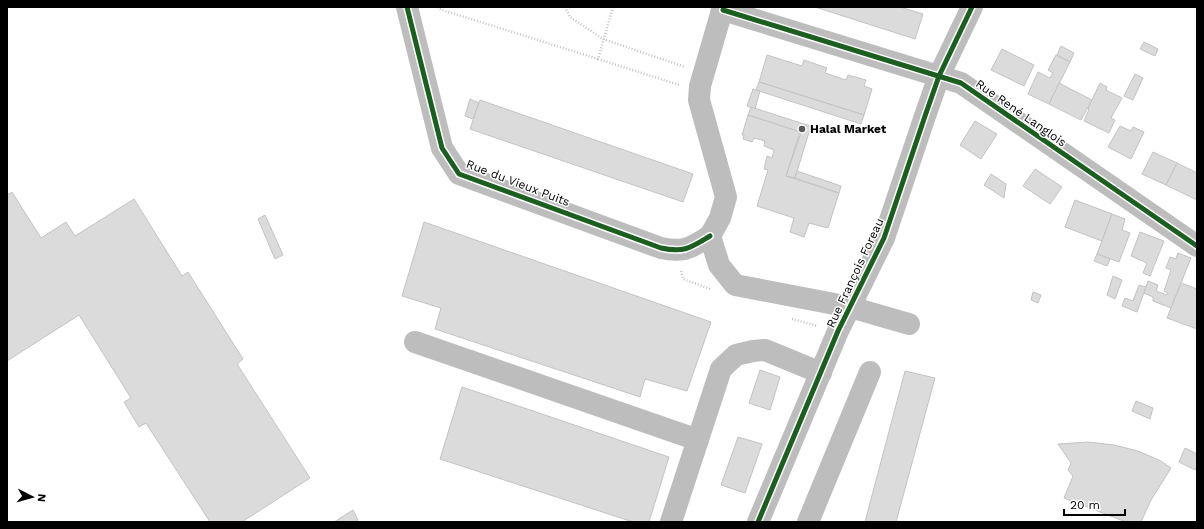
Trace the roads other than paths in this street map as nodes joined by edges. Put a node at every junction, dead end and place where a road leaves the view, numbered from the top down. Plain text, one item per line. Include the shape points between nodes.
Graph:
1 (407, 7) edge
2 (972, 7) edge
3 (723, 8) edge
4 (940, 76) junction
5 (710, 236) junction
6 (1197, 246) edge
7 (850, 307) junction
8 (909, 324) dead end
9 (415, 342) dead end
10 (870, 372) dead end
11 (821, 373) junction
12 (698, 440) junction
13 (671, 522) edge
14 (758, 522) edge
15 (808, 522) edge

1 - 5 street, Rue du Vieux Puits via 442,148 460,174 661,248 675,251 690,248
2 - 4 street, Rue François Foreau
3 - 4 street, Rue René Langlois
3 - 5 street via 700,86 699,100 726,197 720,218
4 - 6 street, Rue René Langlois via 961,83
4 - 7 street, Rue François Foreau via 884,238
5 - 7 street via 719,265 735,285
7 - 8 street
7 - 11 street, Rue François Foreau
9 - 12 street
10 - 15 street
11 - 12 street via 765,350 736,355 721,369
11 - 14 street, Rue François Foreau
12 - 13 street

